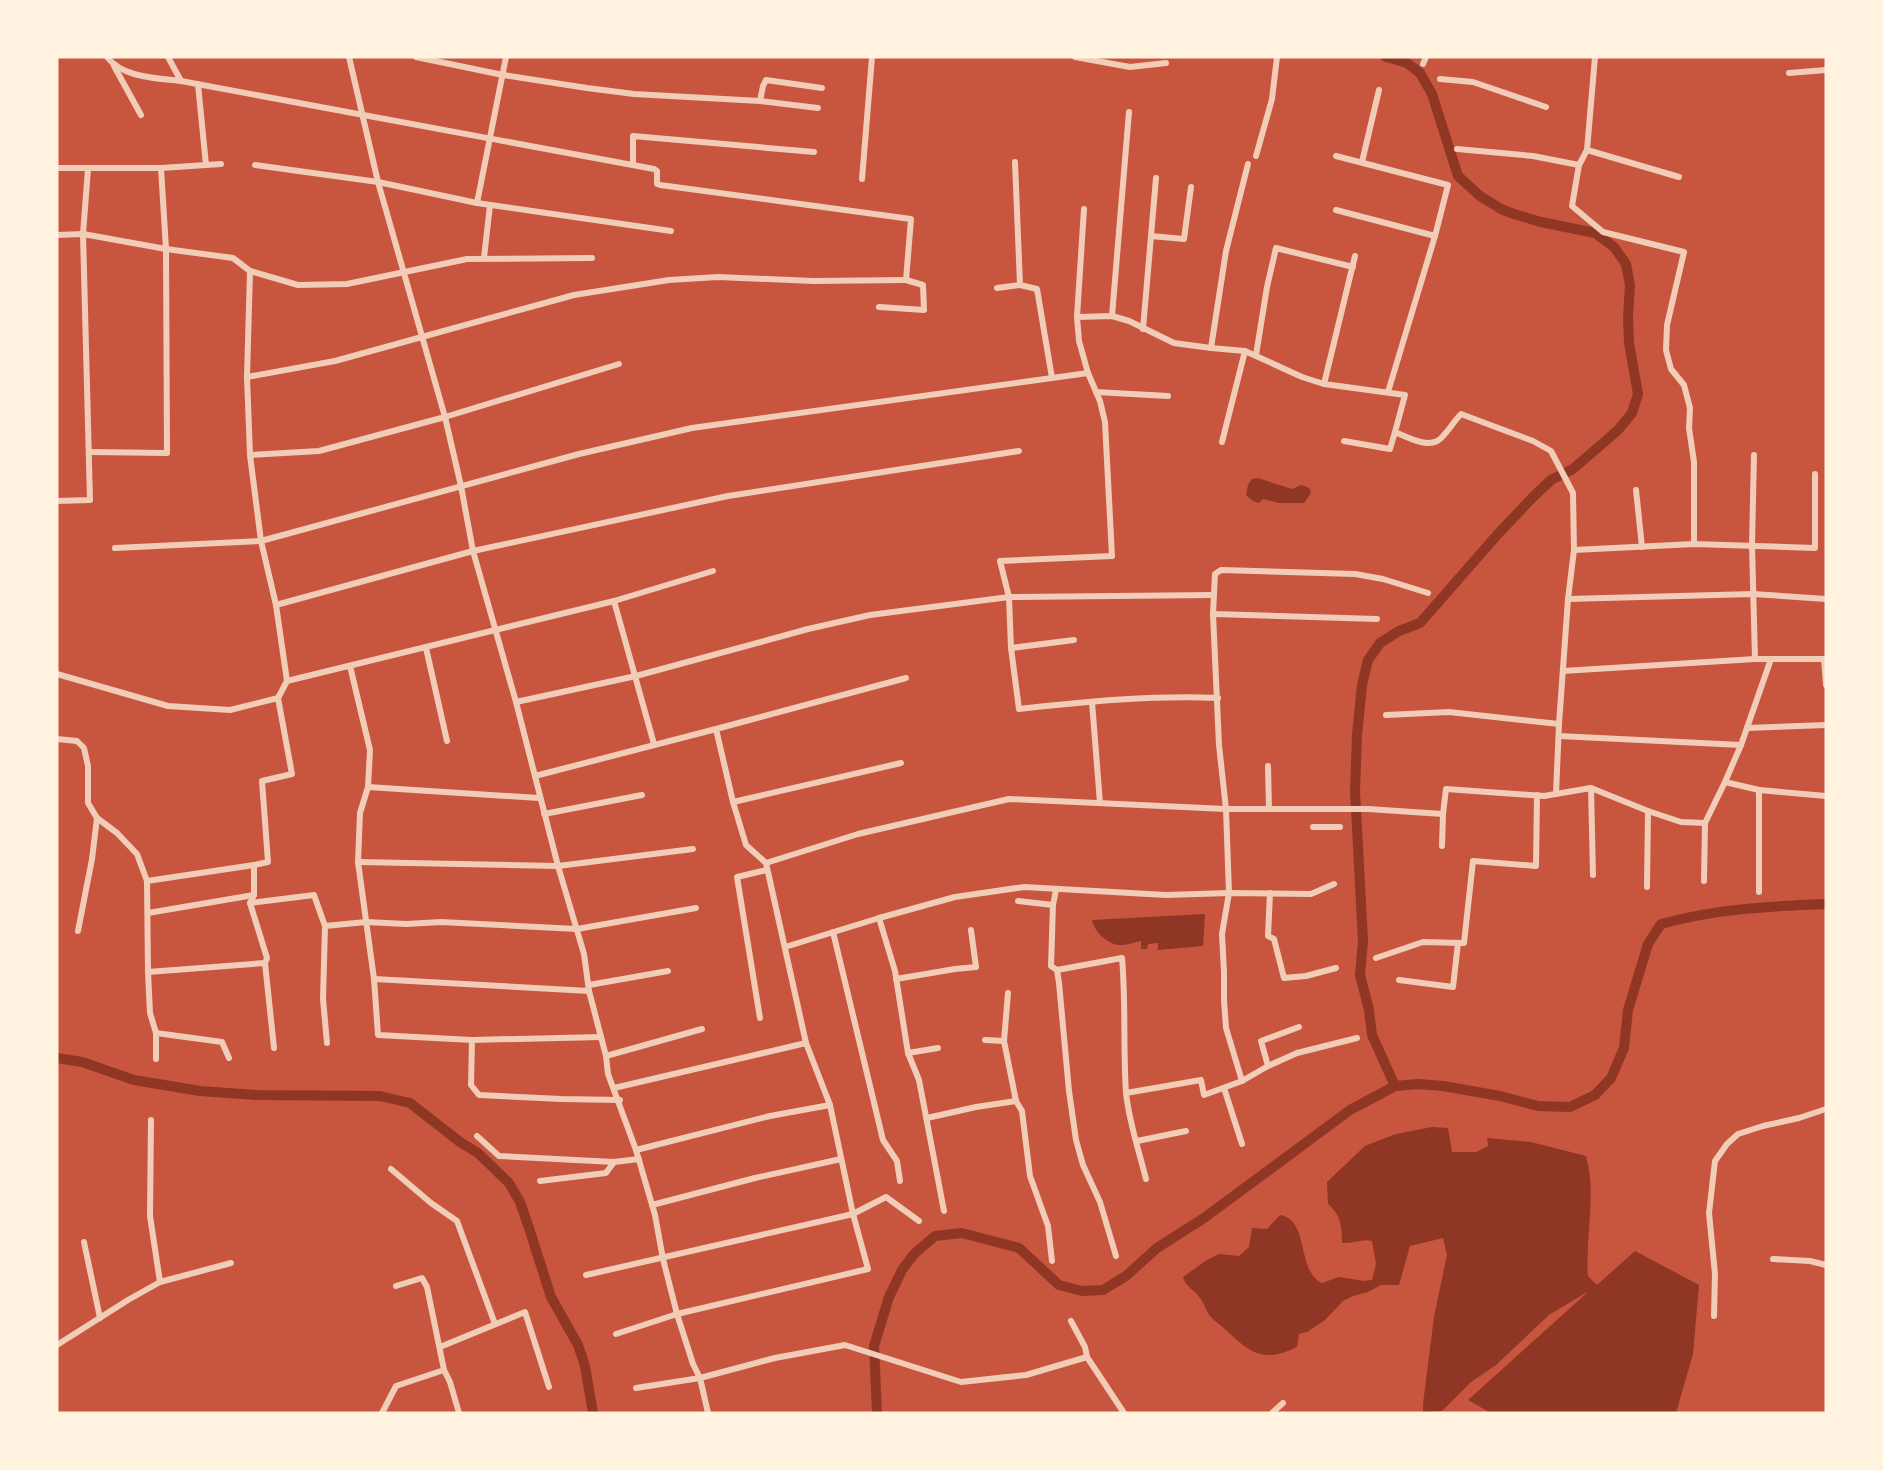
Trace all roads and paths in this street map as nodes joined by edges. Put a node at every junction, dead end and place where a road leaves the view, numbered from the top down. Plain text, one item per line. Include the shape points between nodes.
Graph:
1 (108, 57) edge
2 (168, 57) edge
3 (350, 57) edge
4 (416, 57) edge
5 (506, 57) edge
6 (872, 57) edge
7 (1075, 57) edge
8 (1277, 57) edge
9 (1595, 57) edge
10 (1103, 60) edge
11 (1166, 63) dead end
12 (114, 66) junction
13 (1826, 70) edge
14 (1789, 73) dead end
15 (502, 75) junction
16 (1440, 79) dead end
17 (181, 81) junction
18 (198, 84) junction
19 (822, 88) dead end
20 (1379, 90) dead end
21 (760, 101) junction
22 (1546, 107) dead end
23 (818, 108) dead end
24 (1129, 112) dead end
25 (141, 115) dead end
26 (364, 115) junction
27 (489, 139) junction
28 (1457, 149) dead end
29 (1587, 150) junction
30 (814, 152) dead end
31 (1256, 156) dead end
32 (1336, 156) dead end
33 (1015, 162) dead end
34 (1362, 162) junction
35 (221, 164) dead end
36 (1248, 164) dead end
37 (206, 165) junction
38 (255, 165) dead end
39 (633, 165) junction
40 (1579, 165) junction
41 (57, 168) edge
42 (161, 168) junction
43 (88, 169) junction
44 (1679, 177) dead end
45 (1156, 178) dead end
46 (862, 179) dead end
47 (378, 182) junction
48 (1191, 187) dead end
49 (477, 203) junction
50 (490, 205) junction
51 (1084, 209) dead end
52 (1336, 210) dead end
53 (670, 231) dead end
54 (57, 234) edge
55 (83, 234) junction
56 (1151, 236) junction
57 (1435, 236) junction
58 (166, 249) junction
59 (1355, 256) dead end
60 (484, 258) junction
61 (592, 258) dead end
62 (1353, 267) junction
63 (250, 271) junction
64 (404, 273) junction
65 (718, 276) junction
66 (906, 280) junction
67 (718, 285) dead end
68 (1020, 285) junction
69 (997, 288) dead end
70 (879, 307) dead end
71 (1112, 316) junction
72 (1077, 317) junction
73 (1143, 329) junction
74 (422, 338) junction
75 (1211, 348) junction
76 (1245, 351) junction
77 (1256, 355) junction
78 (619, 364) dead end
79 (1088, 373) junction
80 (247, 377) junction
81 (1052, 378) junction
82 (1324, 384) junction
83 (1096, 392) junction
84 (1388, 392) junction
85 (1168, 396) dead end
86 (445, 417) junction
87 (1395, 432) junction
88 (1344, 441) dead end
89 (1222, 442) dead end
90 (1019, 451) dead end
91 (89, 452) junction
92 (250, 455) junction
93 (1754, 455) dead end
94 (1815, 474) dead end
95 (461, 486) junction
96 (1636, 490) dead end
97 (57, 501) edge
98 (261, 541) junction
99 (1694, 544) junction
100 (1752, 545) junction
101 (1642, 547) junction
102 (115, 548) dead end
103 (1574, 550) junction
104 (473, 551) junction
105 (713, 572) dead end
106 (1428, 593) dead end
107 (1753, 594) junction
108 (1213, 595) junction
109 (1009, 597) junction
110 (1568, 598) junction
111 (1826, 599) edge
112 (614, 601) junction
113 (276, 605) junction
114 (1214, 614) junction
115 (1377, 619) dead end
116 (495, 631) junction
117 (1074, 640) dead end
118 (426, 648) junction
119 (1011, 648) junction
120 (1755, 659) junction
121 (1771, 659) junction
122 (1825, 659) edge
123 (350, 666) junction
124 (1563, 671) junction
125 (57, 674) edge
126 (636, 676) junction
127 (906, 678) dead end
128 (287, 681) junction
129 (1826, 685) edge
130 (278, 698) junction
131 (1218, 698) junction
132 (516, 702) junction
133 (1092, 702) junction
134 (1386, 715) dead end
135 (1559, 724) junction
136 (1826, 726) edge
137 (1747, 728) junction
138 (716, 729) junction
139 (1559, 736) junction
140 (57, 739) edge
141 (447, 741) dead end
142 (654, 744) junction
143 (1741, 745) junction
144 (901, 763) dead end
145 (1268, 766) dead end
146 (535, 776) junction
147 (1725, 782) junction
148 (368, 787) junction
149 (1591, 788) junction
150 (1759, 790) junction
151 (1556, 794) junction
152 (642, 795) dead end
153 (1537, 795) junction
154 (1826, 796) edge
155 (540, 798) junction
156 (733, 802) junction
157 (1100, 803) junction
158 (1226, 809) junction
159 (1269, 809) junction
160 (1648, 811) junction
161 (544, 814) junction
162 (1443, 814) junction
163 (96, 818) junction
164 (1705, 823) junction
165 (1313, 827) dead end
166 (1340, 827) dead end
167 (1442, 846) dead end
168 (693, 849) dead end
169 (358, 862) junction
170 (254, 865) junction
171 (558, 866) junction
172 (767, 866) junction
173 (1593, 875) dead end
174 (147, 881) junction
175 (1704, 881) dead end
176 (1334, 884) dead end
177 (1647, 887) dead end
178 (1056, 890) junction
179 (1759, 892) dead end
180 (1228, 893) junction
181 (1270, 893) junction
182 (254, 895) junction
183 (1018, 901) dead end
184 (250, 903) junction
185 (1053, 905) junction
186 (696, 908) dead end
187 (148, 913) junction
188 (879, 918) junction
189 (366, 922) junction
190 (325, 926) junction
191 (577, 929) junction
192 (971, 930) dead end
193 (78, 931) dead end
194 (833, 932) junction
195 (1458, 943) junction
196 (784, 947) junction
197 (1376, 958) dead end
198 (265, 963) junction
199 (1336, 968) dead end
200 (1056, 970) junction
201 (668, 971) dead end
202 (148, 972) junction
203 (374, 979) junction
204 (896, 980) junction
205 (1399, 980) dead end
206 (589, 988) junction
207 (1008, 993) dead end
208 (760, 1018) dead end
209 (1299, 1027) dead end
210 (702, 1029) dead end
211 (156, 1033) junction
212 (601, 1037) junction
213 (1357, 1038) dead end
214 (472, 1040) junction
215 (986, 1040) dead end
216 (1004, 1041) junction
217 (327, 1043) dead end
218 (806, 1043) junction
219 (274, 1048) dead end
220 (938, 1048) dead end
221 (908, 1053) junction
222 (606, 1056) junction
223 (229, 1058) dead end
224 (156, 1059) dead end
225 (1268, 1066) junction
226 (1242, 1081) junction
227 (614, 1088) junction
228 (1224, 1088) junction
229 (1126, 1093) junction
230 (620, 1100) junction
231 (1016, 1101) junction
232 (830, 1105) junction
233 (1826, 1109) edge
234 (927, 1118) junction
235 (150, 1120) dead end
236 (1186, 1131) dead end
237 (477, 1136) dead end
238 (1137, 1141) junction
239 (1242, 1144) dead end
240 (636, 1150) junction
241 (639, 1159) junction
242 (841, 1159) junction
243 (614, 1162) junction
244 (391, 1169) dead end
245 (1146, 1179) dead end
246 (540, 1181) dead end
247 (900, 1181) dead end
248 (652, 1205) junction
249 (944, 1211) dead end
250 (854, 1214) junction
251 (919, 1221) dead end
252 (84, 1242) dead end
253 (1116, 1256) dead end
254 (663, 1259) junction
255 (1773, 1259) dead end
256 (1052, 1261) dead end
257 (231, 1263) dead end
258 (1826, 1265) edge
259 (586, 1275) dead end
260 (160, 1282) junction
261 (396, 1286) dead end
262 (677, 1314) junction
263 (1714, 1316) dead end
264 (100, 1318) junction
265 (1071, 1321) dead end
266 (495, 1324) junction
267 (616, 1334) dead end
268 (57, 1345) edge
269 (440, 1347) junction
270 (1087, 1357) junction
271 (444, 1370) junction
272 (700, 1378) junction
273 (549, 1388) dead end
274 (636, 1388) dead end
275 (1283, 1403) dead end
276 (382, 1413) edge
277 (459, 1413) edge
278 (708, 1413) edge
279 (1124, 1413) edge
280 (1272, 1413) edge

1 - 12 street
2 - 17 street
3 - 26 street
4 - 15 street
5 - 15 street
6 - 46 street
7 - 10 street
8 - 31 street via 1272,99
9 - 29 street
10 - 11 street via 1130,67
12 - 17 street via 143,76
12 - 25 street
13 - 14 street
15 - 21 street via 634,94
15 - 27 street
16 - 22 street via 1473,82
17 - 18 street
18 - 26 street
18 - 37 street
19 - 21 street via 766,80
20 - 34 street
21 - 23 street
24 - 71 street
26 - 27 street
26 - 47 street
27 - 39 street
27 - 49 street
28 - 40 street
29 - 40 street
29 - 44 street
30 - 39 street via 633,136
32 - 34 street
33 - 68 street
34 - 57 street via 1448,185
35 - 37 street
36 - 75 street via 1226,251
37 - 42 street
38 - 47 street
39 - 66 street via 657,171 660,185 911,219
40 - 99 street via 1572,206 1603,232 1684,252 1667,325 1666,350 1690,408
41 - 43 street
42 - 43 street
42 - 58 street
43 - 55 street
45 - 56 street
47 - 49 street
47 - 64 street
48 - 56 street via 1184,239
49 - 50 street
50 - 53 street
50 - 60 street
51 - 72 street
52 - 57 street
54 - 55 street
55 - 58 street
55 - 91 street
56 - 73 street
57 - 84 street
58 - 63 street via 233,258
58 - 91 street via 167,453
59 - 62 street
60 - 61 street
60 - 64 street
62 - 77 street via 1276,248
62 - 82 street
63 - 64 street via 298,285 348,284
63 - 80 street
64 - 74 street
65 - 66 street
65 - 67 street
65 - 74 street via 574,295
66 - 70 street via 923,285 924,310
68 - 69 street
68 - 81 street via 1037,289
71 - 72 street
71 - 73 street
72 - 79 street
73 - 75 street via 1174,343
74 - 80 street via 335,361
74 - 86 street
75 - 76 street
76 - 77 street
76 - 89 street
77 - 82 street
78 - 86 street
79 - 81 street
79 - 83 street
80 - 92 street
81 - 95 street via 692,428
82 - 84 street
83 - 85 street
83 - 109 street via 1105,422 1112,556 1001,560
84 - 87 street via 1406,394
86 - 92 street via 319,451
86 - 95 street
87 - 88 street via 1390,449
87 - 103 street via 1429,444 1442,438 1461,414 1551,451 1573,493
90 - 104 street via 728,496
91 - 97 street via 90,500
92 - 98 street
93 - 100 street
94 - 100 street via 1815,548
95 - 98 street
95 - 104 street
96 - 101 street
98 - 102 street
98 - 113 street
99 - 100 street
99 - 101 street
100 - 107 street
101 - 103 street
103 - 110 street
104 - 113 street
104 - 116 street
105 - 112 street
106 - 108 street via 1355,574 1221,570 1215,574
107 - 110 street
107 - 111 street
107 - 120 street
108 - 109 street
108 - 114 street
109 - 119 street
109 - 126 street via 870,615
110 - 124 street
112 - 116 street
112 - 126 street
113 - 128 street
114 - 115 street
114 - 131 street
116 - 118 street
116 - 132 street
117 - 119 street
118 - 123 street
118 - 141 street
119 - 133 street via 1019,709
120 - 121 street
120 - 124 street
121 - 122 street
121 - 137 street
122 - 129 street
123 - 128 street
123 - 148 street via 370,750
124 - 135 street
125 - 130 street via 168,706 230,710
126 - 132 street
126 - 142 street
127 - 138 street
128 - 130 street
130 - 170 street via 292,774 262,781 268,862
131 - 133 street via 1122,698
131 - 158 street
132 - 146 street
133 - 157 street
134 - 135 street via 1449,712
135 - 139 street
136 - 137 street
137 - 143 street
138 - 142 street
138 - 156 street
139 - 143 street
139 - 151 street
140 - 163 street via 77,741 84,748 88,803
142 - 146 street
143 - 147 street
144 - 156 street
145 - 159 street
146 - 155 street
147 - 150 street
147 - 164 street
148 - 155 street
148 - 169 street via 360,813
149 - 151 street
149 - 160 street
149 - 173 street
150 - 154 street
150 - 179 street
151 - 153 street
152 - 161 street
153 - 162 street via 1446,789
153 - 195 street via 1536,866 1473,861 1464,943
155 - 161 street
156 - 172 street via 746,845
157 - 158 street
157 - 172 street via 1009,799 858,834
158 - 159 street
158 - 180 street
159 - 162 street
160 - 164 street via 1681,822
160 - 177 street
161 - 171 street
162 - 167 street
163 - 174 street via 137,854
163 - 193 street
164 - 175 street
165 - 166 street
168 - 171 street
169 - 171 street
169 - 189 street
170 - 174 street
170 - 182 street
171 - 191 street
172 - 196 street
172 - 208 street via 737,877
174 - 187 street
176 - 181 street via 1311,894
178 - 180 street via 1166,895
178 - 185 street
178 - 188 street via 1024,887 968,894
180 - 181 street
180 - 226 street via 1222,934 1226,1028
181 - 199 street via 1268,936 1274,939 1284,978
182 - 184 street
182 - 187 street
183 - 185 street
184 - 190 street via 314,895
184 - 198 street via 267,958
185 - 200 street via 1051,966
186 - 191 street
187 - 202 street
188 - 194 street
188 - 204 street
189 - 190 street
189 - 191 street
189 - 203 street
190 - 217 street via 323,999
191 - 206 street
192 - 204 street via 976,968
194 - 196 street
194 - 247 street via 883,1140 897,1161
195 - 197 street via 1423,942
195 - 205 street via 1453,987
196 - 218 street
198 - 202 street
198 - 219 street
200 - 229 street via 1122,958
200 - 253 street via 1076,1140
201 - 206 street
202 - 211 street via 150,1013
203 - 206 street
203 - 214 street via 378,1035
204 - 221 street
206 - 212 street
207 - 216 street
209 - 225 street via 1261,1041
210 - 222 street
211 - 223 street via 222,1042
211 - 224 street
212 - 214 street
212 - 222 street
213 - 225 street via 1297,1053
214 - 230 street via 471,1085 479,1095
215 - 216 street
216 - 231 street
218 - 227 street
218 - 232 street
220 - 221 street
221 - 234 street
222 - 227 street
225 - 226 street
226 - 228 street
227 - 230 street
228 - 229 street via 1204,1095 1201,1080
228 - 239 street
229 - 238 street
230 - 240 street
231 - 234 street
231 - 256 street via 1022,1111 1030,1176 1048,1226
232 - 240 street
232 - 242 street
233 - 263 street via 1738,1134 1715,1161 1709,1213 1715,1274
234 - 249 street
235 - 260 street via 150,1216
236 - 238 street
237 - 243 street via 499,1156
238 - 245 street
240 - 241 street
241 - 243 street
241 - 248 street
242 - 248 street
242 - 250 street
243 - 246 street via 606,1173
244 - 266 street via 457,1221
248 - 254 street
250 - 251 street via 886,1197
250 - 254 street
250 - 262 street via 868,1269
252 - 264 street
254 - 259 street
254 - 262 street
255 - 258 street
257 - 260 street
260 - 264 street
261 - 269 street via 422,1278
262 - 267 street
262 - 272 street
264 - 268 street
265 - 270 street
266 - 269 street
266 - 273 street via 525,1312
269 - 271 street
270 - 272 street via 1026,1375 960,1382 845,1345
270 - 279 street
271 - 276 street via 396,1386
271 - 277 street
272 - 274 street
272 - 278 street
275 - 280 street

